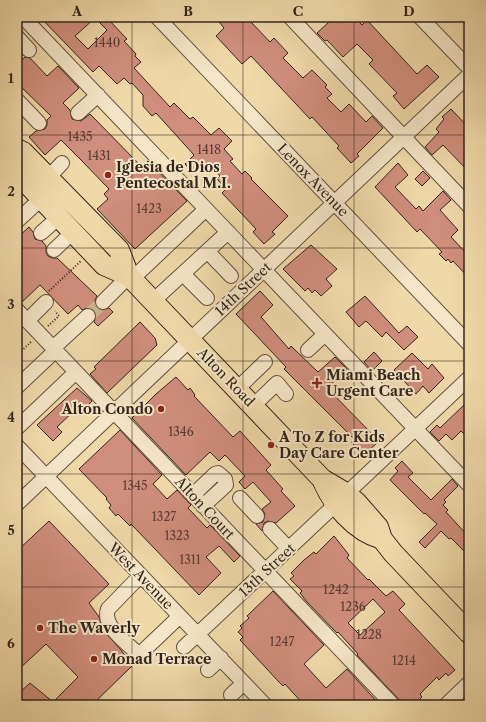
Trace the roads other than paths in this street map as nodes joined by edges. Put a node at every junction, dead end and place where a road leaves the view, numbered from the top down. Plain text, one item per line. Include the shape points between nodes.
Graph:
1 (23, 17) edge
2 (157, 17) edge
3 (290, 17) edge
4 (420, 17) edge
5 (17, 37) edge
6 (29, 50) dead end
7 (469, 68) edge
8 (469, 75) edge
9 (98, 95) junction
10 (17, 100) edge
11 (78, 113) dead end
12 (22, 115) edge
13 (39, 123) dead end
14 (404, 137) junction
15 (17, 149) edge
16 (62, 163) dead end
17 (17, 167) edge
18 (17, 173) edge
19 (48, 178) junction
20 (41, 198) junction
21 (334, 203) junction
22 (469, 206) edge
23 (206, 209) junction
24 (59, 217) junction
25 (17, 221) edge
26 (74, 232) junction
27 (228, 232) junction
28 (41, 234) dead end
29 (108, 240) junction
30 (54, 250) dead end
31 (207, 251) junction
32 (264, 270) junction
33 (183, 274) junction
34 (231, 276) dead end
35 (130, 277) junction
36 (207, 298) dead end
37 (153, 301) junction
38 (49, 302) road end
39 (103, 302) tunnel mouth
40 (17, 310) edge
41 (88, 316) tunnel mouth
42 (27, 321) junction
43 (325, 334) junction
44 (190, 339) junction
45 (469, 344) edge
46 (54, 350) junction
47 (308, 350) dead end
48 (265, 362) dead end
49 (76, 372) junction
50 (469, 378) edge
51 (17, 387) edge
52 (237, 389) junction
53 (286, 394) dead end
54 (254, 406) junction
55 (113, 410) junction
56 (17, 428) edge
57 (416, 429) junction
58 (17, 446) edge
59 (45, 476) junction
60 (469, 485) edge
61 (193, 495) junction
62 (240, 498) dead end
63 (341, 499) junction
64 (17, 504) edge
65 (203, 506) junction
66 (258, 516) dead end
67 (270, 529) dead end
68 (289, 549) junction
69 (266, 572) junction
70 (141, 575) junction
71 (180, 616) junction
72 (469, 633) edge
73 (198, 634) junction
74 (184, 647) dead end
75 (221, 658) junction
76 (208, 670) dead end
77 (244, 683) junction
78 (469, 683) edge
79 (231, 695) dead end
80 (265, 705) edge
81 (393, 705) edge
82 (446, 705) edge

1 - 9 street
2 - 21 street, Lenox Avenue
3 - 14 street
4 - 7 street
5 - 6 street
8 - 14 street, 14th Street
9 - 11 street
9 - 23 street
10 - 12 street
12 - 13 street
14 - 21 street, 14th Street
14 - 22 street
15 - 19 highway, Alton Road via 24,152
16 - 19 street
17 - 19 highway
18 - 20 highway, Alton Road
19 - 29 highway, Alton Road
20 - 24 highway, Alton Road
20 - 25 street
20 - 29 highway
21 - 32 street, 14th Street
21 - 45 street, Lenox Avenue
23 - 27 street
23 - 35 street
24 - 26 highway, Alton Road
24 - 28 street
26 - 30 street
26 - 35 highway, Alton Road via 104,265
27 - 31 street
27 - 32 street
29 - 35 highway, Alton Road via 119,250
31 - 33 street
31 - 34 street
32 - 43 street
32 - 44 street, 14th Street
33 - 36 street
33 - 37 street
35 - 37 highway, Alton Road
35 - 39 street
37 - 44 highway, Alton Road
38 - 42 street
40 - 42 street, Alton Court
41 - 46 street
42 - 46 street, Alton Court
43 - 47 street
43 - 57 street
44 - 52 highway, Alton Road
44 - 55 street, 14th Street
46 - 49 street, Alton Court
46 - 51 street
48 - 52 street
49 - 55 street, Alton Court
49 - 56 street
50 - 57 street, 13th Street
52 - 54 highway, Alton Road
53 - 54 street via 277,383
54 - 63 highway, Alton Road
55 - 59 street, 14th Street
55 - 61 street, Alton Court
57 - 60 street
57 - 63 street, 13th Street
58 - 59 street, West Avenue
59 - 64 street, 14th Street
59 - 70 street, West Avenue
61 - 65 street, Alton Court
61 - 65 street via 215,474 218,473 225,479 226,485
62 - 66 street
63 - 68 street, 13th Street
63 - 72 highway, Alton Road via 378,527 382,539
65 - 69 street, Alton Court
67 - 68 street
68 - 69 street, 13th Street
69 - 73 street, 13th Street
69 - 81 street, Alton Court
70 - 71 street, West Avenue
70 - 71 street via 108,609 106,615 110,626 140,654
71 - 73 street, West Avenue
73 - 74 street, 13th Street
73 - 75 street, West Avenue
75 - 76 street
75 - 77 street, West Avenue
77 - 79 street
77 - 80 street, West Avenue
78 - 82 street

